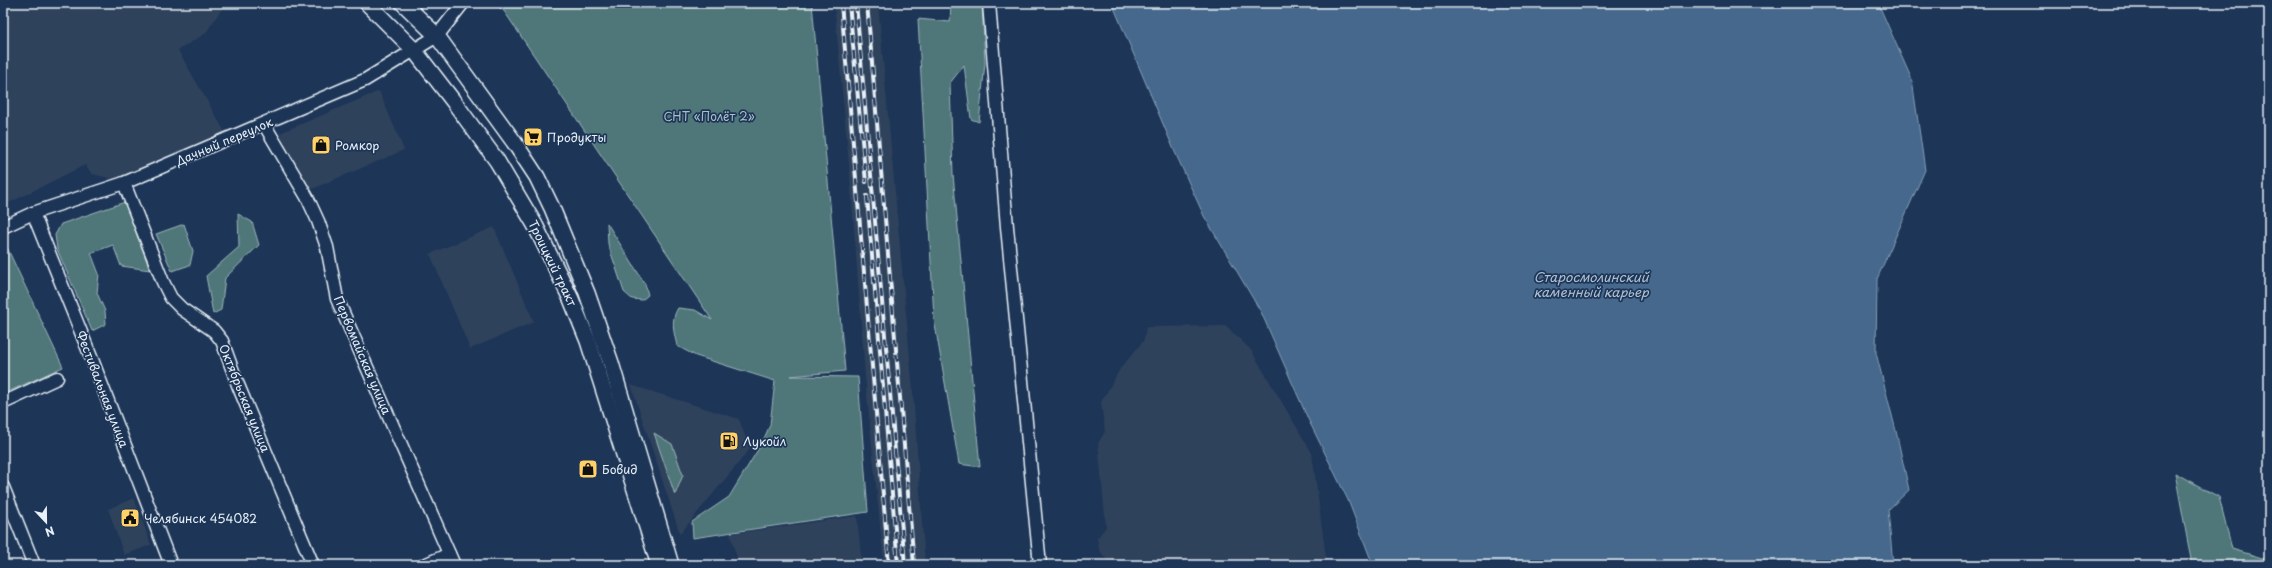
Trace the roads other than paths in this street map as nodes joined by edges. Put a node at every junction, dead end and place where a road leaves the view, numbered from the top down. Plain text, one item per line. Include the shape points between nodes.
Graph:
1 (367, 3) edge
2 (403, 3) edge
3 (463, 3) edge
4 (989, 3) edge
5 (437, 36) junction
6 (414, 50) junction
7 (264, 124) junction
8 (124, 183) junction
9 (33, 213) junction
10 (3, 227) edge
11 (57, 378) dead end
12 (3, 403) edge
13 (3, 487) edge
14 (451, 559) edge
15 (34, 565) edge
16 (171, 565) edge
17 (313, 565) edge
18 (424, 565) edge
19 (659, 565) edge
20 (671, 565) edge
21 (1040, 565) edge

1 - 6 main road, Троицкий тракт
2 - 5 main road, Троицкий тракт
3 - 5 street
4 - 21 street
5 - 6 street, Дачный переулок
5 - 20 main road, Троицкий тракт via 514,142 537,177 552,208 587,292 611,363
6 - 7 street, Дачный переулок via 365,80
6 - 19 main road, Троицкий тракт via 497,161 520,198 572,299 588,341
7 - 8 street, Дачный переулок
7 - 14 street, Первомайская улица via 314,212 327,246 337,299
8 - 9 street, Дачный переулок
8 - 17 street, Октябрьская улица via 171,298 182,310 214,332 226,347 238,385
9 - 10 street, Дачный переулок
9 - 16 street, Фестивальная улица via 94,362
11 - 12 street
13 - 15 street
14 - 18 street

